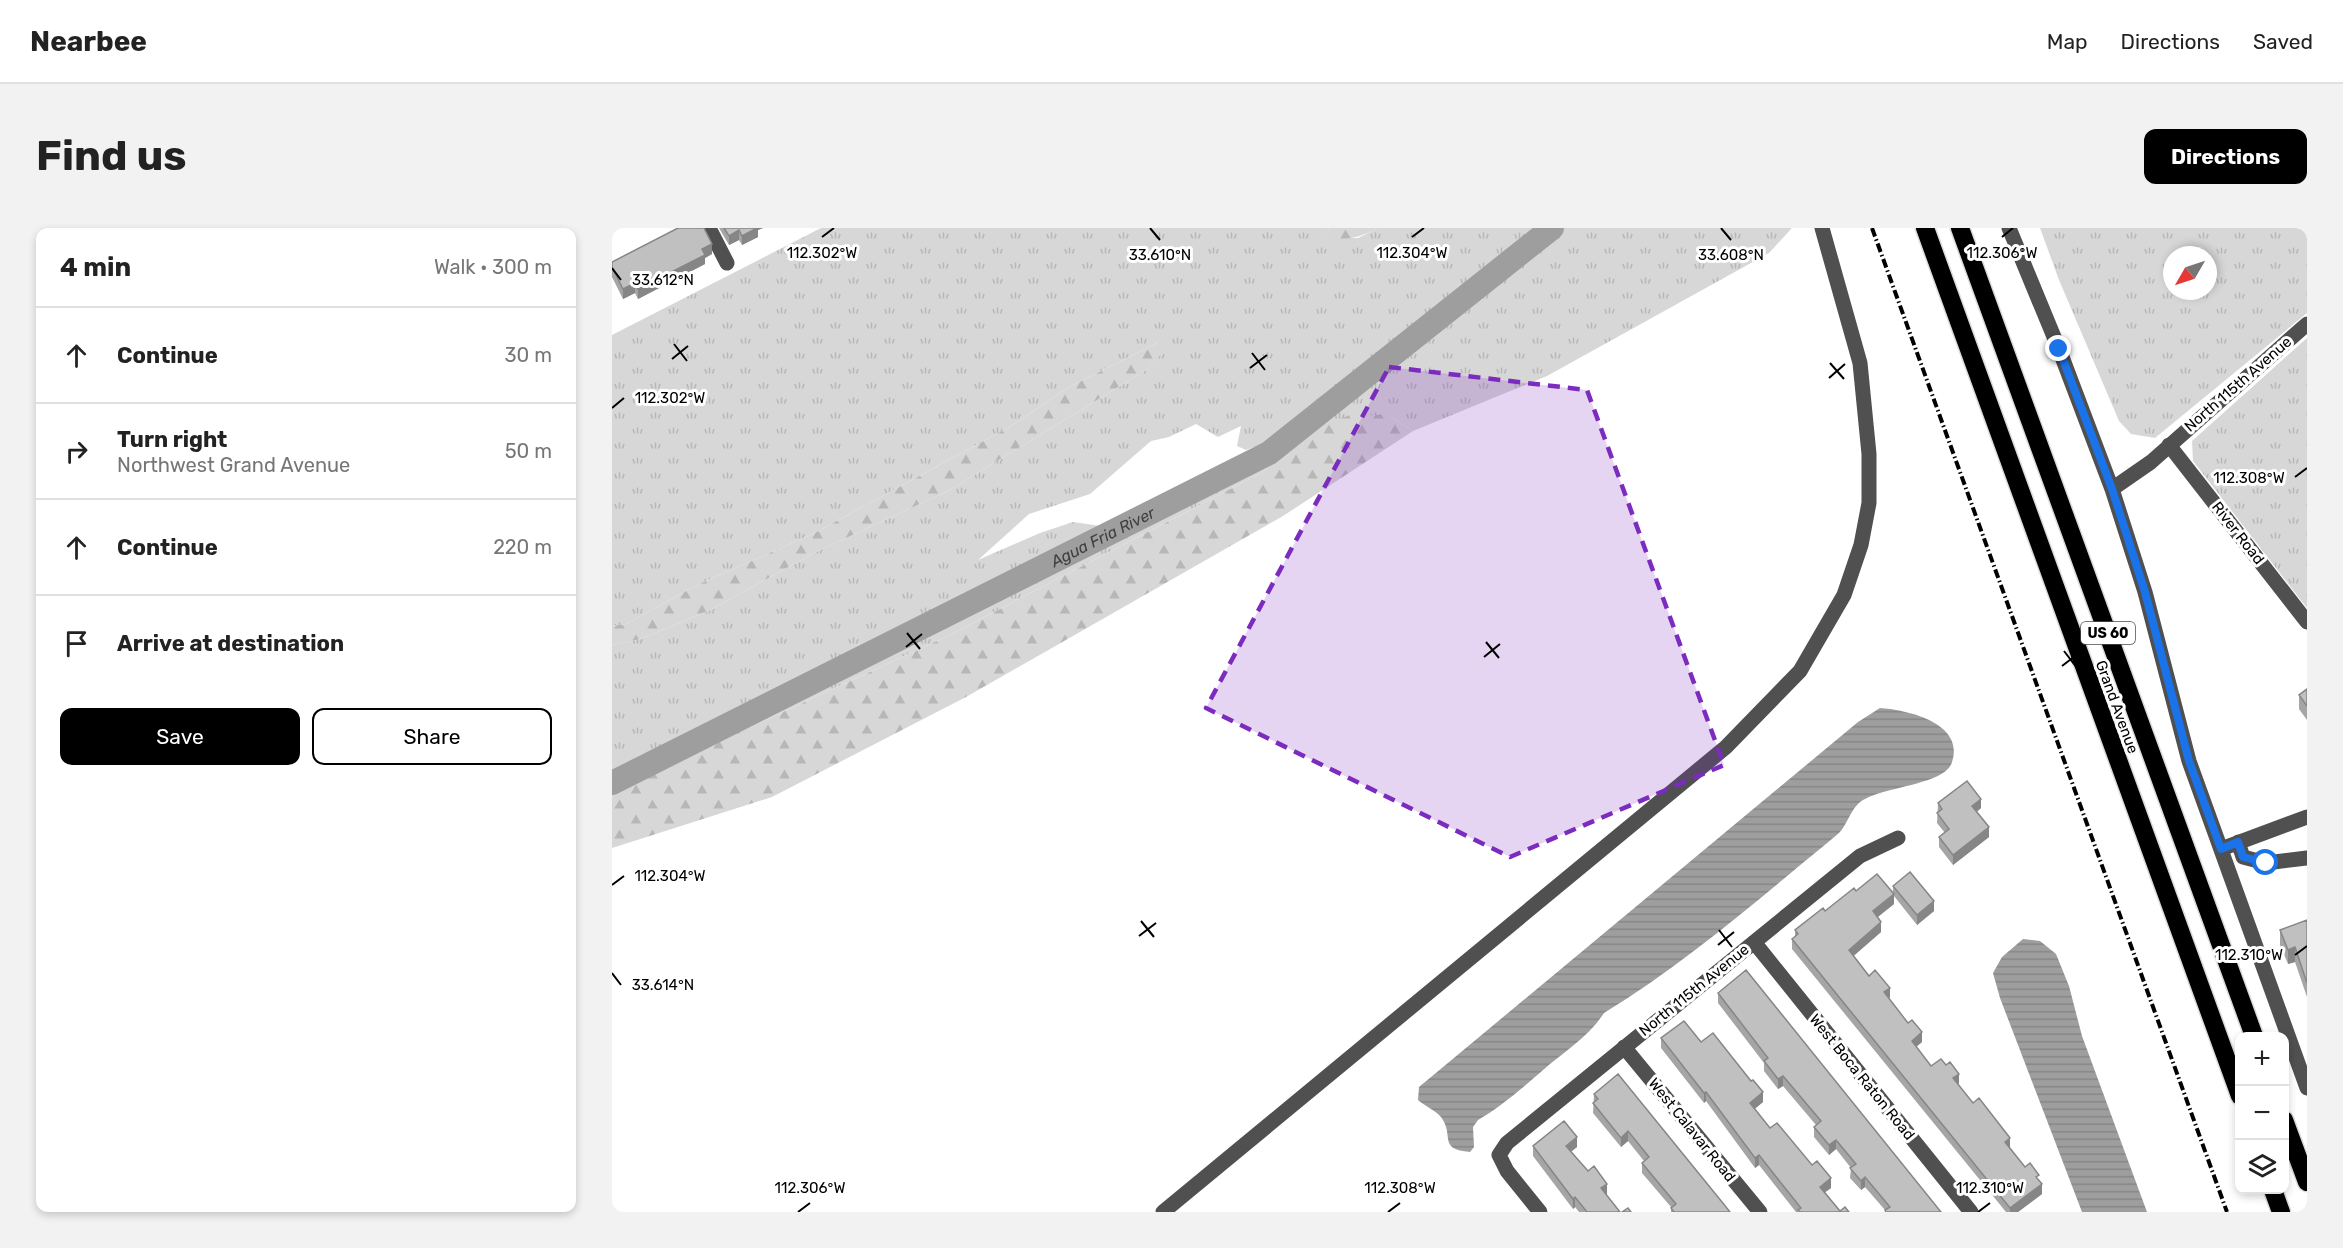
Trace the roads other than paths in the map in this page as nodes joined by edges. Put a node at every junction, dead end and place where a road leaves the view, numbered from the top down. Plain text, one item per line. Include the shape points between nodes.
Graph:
1 (709, 228) edge
2 (1822, 228) edge
3 (2009, 228) edge
4 (1961, 229) edge
5 (1928, 234) edge
6 (727, 263) dead end
7 (2307, 324) edge
8 (2169, 445) junction
9 (2112, 489) junction
10 (2307, 622) edge
11 (2307, 817) edge
12 (1898, 838) dead end
13 (2238, 842) junction
14 (2221, 849) junction
15 (2307, 858) edge
16 (1754, 942) junction
17 (2253, 1032) edge
18 (1624, 1047) junction
19 (2236, 1086) edge
20 (2307, 1088) edge
21 (2289, 1133) edge
22 (2307, 1182) edge
23 (2274, 1194) edge
24 (1163, 1212) edge
25 (1540, 1212) edge
26 (1760, 1212) edge
27 (1971, 1212) edge
28 (2280, 1212) edge

1 - 6 street
2 - 24 street via 1860,363 1869,454 1869,503 1861,545 1844,595 1800,671 1726,747
3 - 9 street
4 - 17 highway, Grand Avenue / US 60
5 - 19 highway, Grand Avenue / US 60
7 - 8 street, North 115th Avenue
8 - 9 street, North 115th Avenue
8 - 10 street, River Road
9 - 14 street via 2145,592 2189,761
11 - 13 street
12 - 16 street, North 115th Avenue via 1860,856
13 - 14 street
13 - 15 street via 2243,857 2266,863
14 - 20 street
16 - 18 street, North 115th Avenue
16 - 27 street, West Boca Raton Road
18 - 25 street, North 115th Avenue via 1507,1143 1499,1155
18 - 26 street, West Calavar Road
21 - 22 highway
23 - 28 highway

